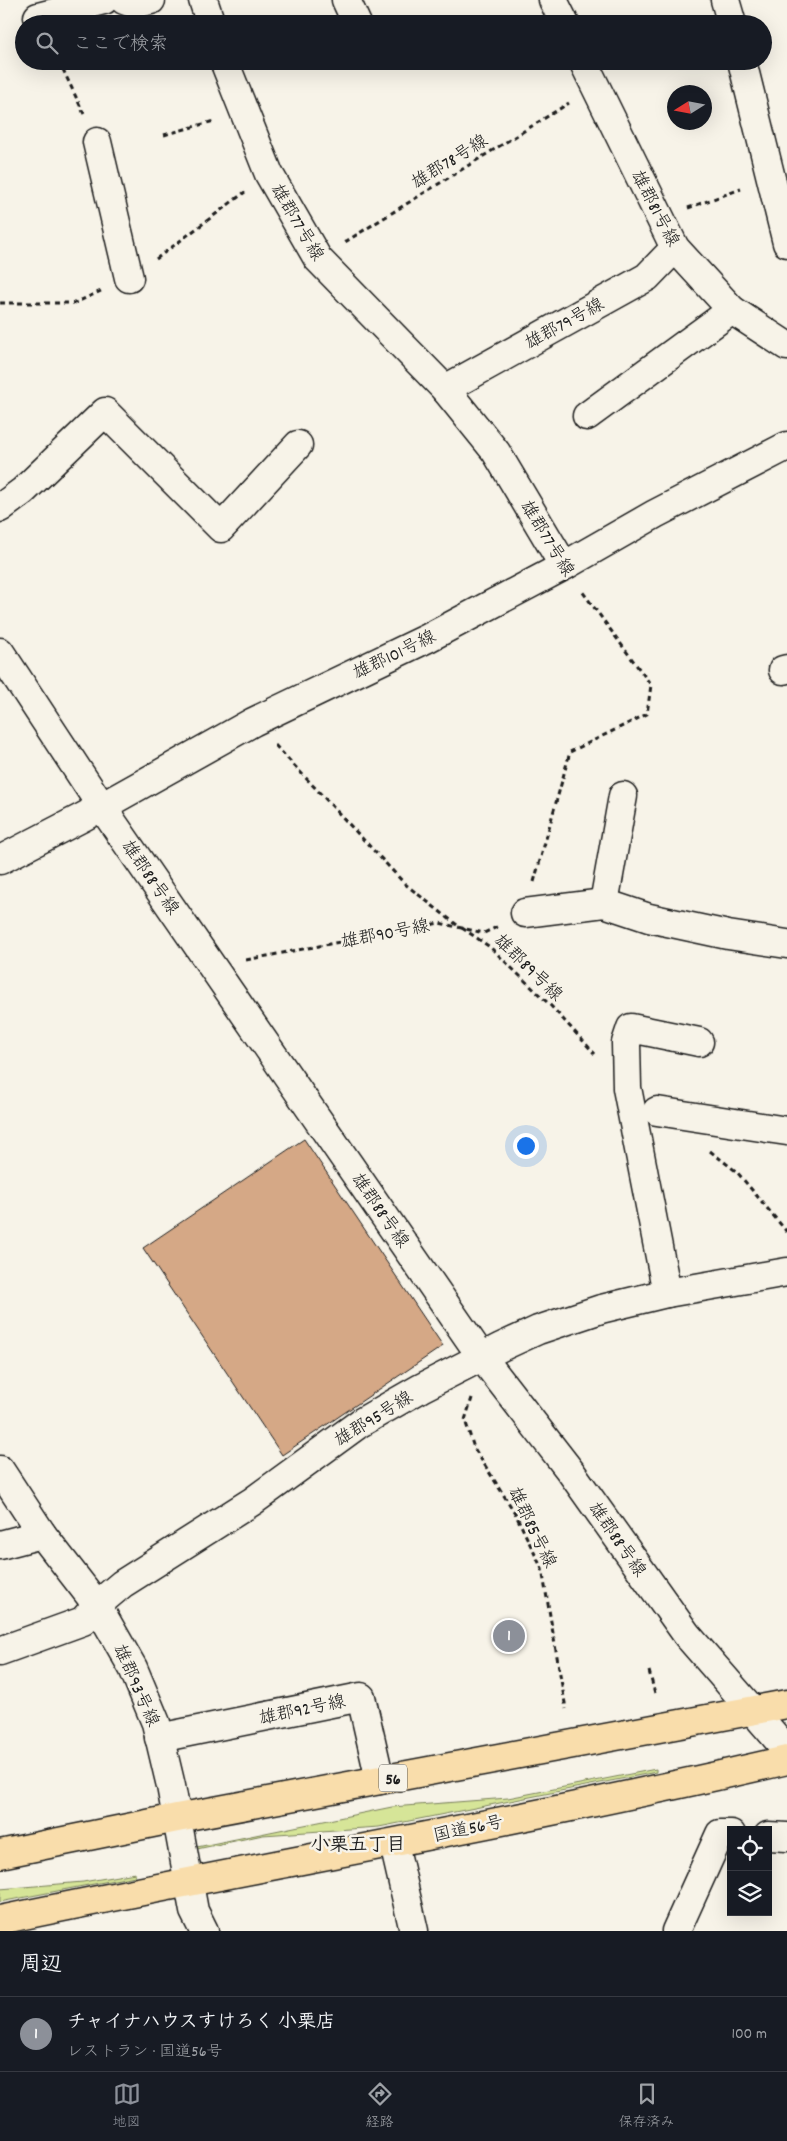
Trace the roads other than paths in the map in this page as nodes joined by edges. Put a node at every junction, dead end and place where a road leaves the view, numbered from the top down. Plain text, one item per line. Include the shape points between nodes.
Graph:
1 (104, 0) edge
2 (124, 0) edge
3 (152, 0) edge
4 (203, 0) edge
5 (346, 0) edge
6 (553, 0) edge
7 (725, 0) edge
8 (46, 15) edge
9 (208, 15) edge
10 (352, 15) edge
11 (560, 15) edge
12 (729, 15) edge
13 (227, 70) edge
14 (587, 70) edge
15 (744, 70) edge
16 (97, 142) road end
17 (787, 243) edge
18 (675, 248) junction
19 (129, 278) dead end
20 (732, 310) junction
21 (787, 346) edge
22 (445, 389) junction
23 (587, 416) dead end
24 (298, 445) dead end
25 (787, 446) edge
26 (0, 508) edge
27 (564, 566) junction
28 (0, 652) edge
29 (623, 796) dead end
30 (102, 807) junction
31 (0, 860) edge
32 (604, 903) junction
33 (525, 913) road end
34 (787, 944) edge
35 (699, 1042) dead end
36 (657, 1111) dead end
37 (787, 1131) edge
38 (787, 1272) edge
39 (666, 1293) junction
40 (488, 1365) junction
41 (0, 1470) edge
42 (42, 1534) junction
43 (0, 1545) edge
44 (97, 1605) junction
45 (0, 1651) edge
46 (787, 1704) edge
47 (753, 1710) junction
48 (159, 1738) junction
49 (787, 1750) edge
50 (787, 1760) edge
51 (380, 1780) junction
52 (177, 1818) junction
53 (727, 1834) edge
54 (772, 1836) edge
55 (787, 1837) edge
56 (394, 1844) junction
57 (0, 1854) edge
58 (189, 1881) junction
59 (0, 1920) edge
60 (204, 1931) edge
61 (414, 1931) edge
62 (676, 1931) edge

1 - 8 street
2 - 3 street via 135,4
4 - 9 street
5 - 10 street
6 - 11 street
7 - 12 street
13 - 22 street, 雄郡77号線 via 269,174 318,260
14 - 18 street, 雄郡81号線
15 - 17 street
16 - 19 street
18 - 20 street, 雄郡81号線
18 - 22 street, 雄郡79号線 via 647,277
20 - 21 street, 雄郡81号線
20 - 23 street
22 - 27 street, 雄郡77号線 via 496,452
24 - 26 street via 221,528 105,412 23,491
25 - 27 street, 雄郡101号線 via 655,514
27 - 30 street, 雄郡101号線 via 428,638 253,722
28 - 30 street, 雄郡88号線
29 - 32 street
30 - 31 street, 雄郡101号線
30 - 40 street, 雄郡88号線
32 - 33 street
32 - 34 street via 658,920
35 - 39 street via 632,1028 626,1043 627,1088
36 - 37 street
38 - 39 street, 雄郡95号線
39 - 40 street, 雄郡95号線 via 601,1309 538,1330
40 - 44 street, 雄郡95号線 via 421,1388 360,1423 253,1501 122,1584
40 - 47 street, 雄郡88号線 via 570,1472 687,1635
41 - 42 street, 雄郡93号線
42 - 43 street
42 - 44 street, 雄郡93号線
44 - 45 street, 雄郡95号線 via 83,1621
44 - 48 street, 雄郡93号線 via 134,1668
46 - 47 highway, 56
47 - 49 street, 雄郡88号線
47 - 51 highway, 56
48 - 51 street, 雄郡92号線 via 361,1697
48 - 52 street, 雄郡93号線
50 - 56 highway, 国道56号
51 - 52 highway, 56
52 - 57 highway, 56
52 - 58 street, 雄郡93号線
53 - 62 street via 720,1834
54 - 55 street
56 - 58 highway, 国道56号
56 - 61 street
58 - 59 highway, 国道56号
58 - 60 street, 雄郡93号線 via 194,1911

